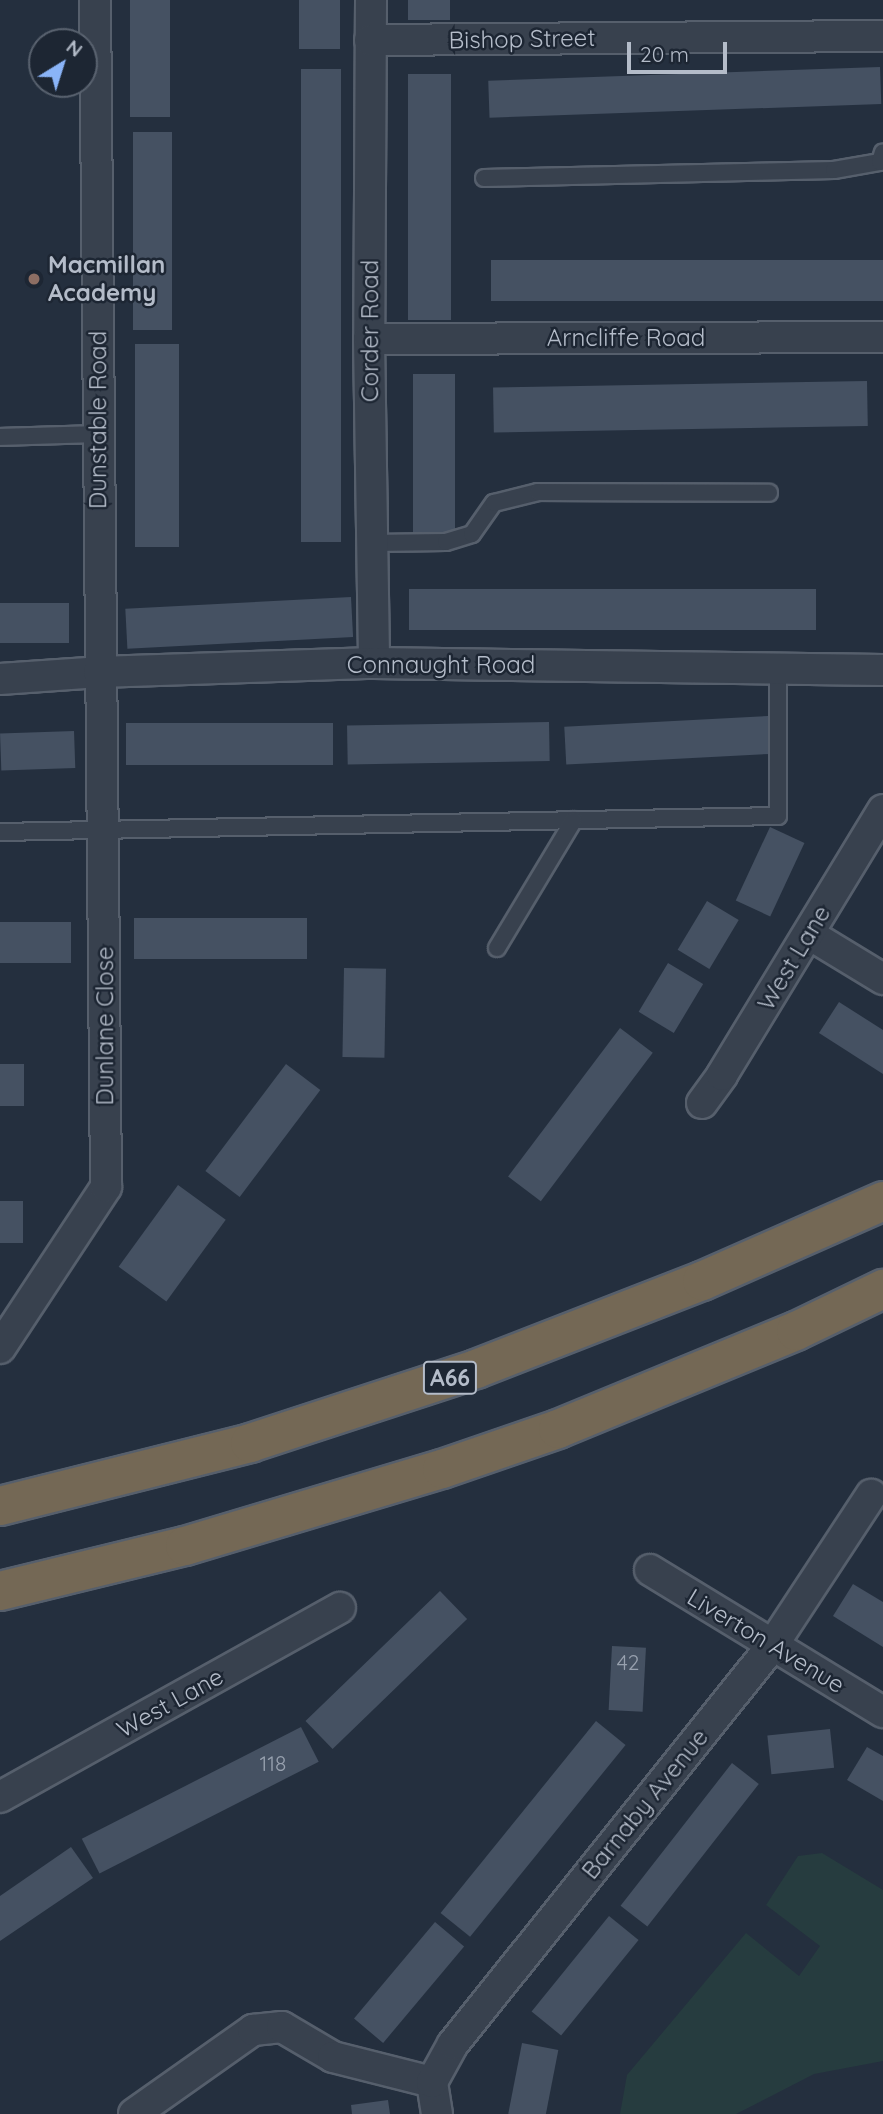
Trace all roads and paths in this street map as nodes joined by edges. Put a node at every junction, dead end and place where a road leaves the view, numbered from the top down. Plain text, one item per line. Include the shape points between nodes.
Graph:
1 (95, 0) edge
2 (371, 0) edge
3 (883, 36) edge
4 (370, 40) junction
5 (883, 152) edge
6 (484, 178) dead end
7 (883, 337) edge
8 (369, 339) junction
9 (98, 434) junction
10 (0, 437) edge
11 (769, 494) dead end
12 (372, 543) junction
13 (374, 663) junction
14 (778, 669) junction
15 (883, 670) edge
16 (99, 672) junction
17 (0, 679) edge
18 (883, 810) edge
19 (575, 820) junction
20 (104, 830) junction
21 (0, 832) edge
22 (809, 934) junction
23 (496, 948) dead end
24 (883, 979) edge
25 (702, 1103) dead end
26 (883, 1201) edge
27 (883, 1289) edge
28 (0, 1348) edge
29 (877, 1486) edge
30 (0, 1506) edge
31 (650, 1570) dead end
32 (0, 1591) edge
33 (340, 1608) dead end
34 (772, 1646) junction
35 (883, 1712) edge
36 (0, 1797) edge
37 (432, 2082) junction
38 (134, 2114) edge
39 (437, 2114) edge

1 - 9 street, Dunstable Road
2 - 4 street, Corder Road
3 - 4 street, Bishop Street
4 - 8 street, Corder Road
5 - 6 lane via 880,162 834,170
7 - 8 street, Arncliffe Road
8 - 12 street, Corder Road
9 - 10 lane
9 - 16 street, Dunstable Road
11 - 12 lane via 538,492 494,502 472,534 446,542
12 - 13 street, Corder Road
13 - 14 street, Connaught Road
13 - 16 street, Connaught Road
14 - 15 street, Connaught Road
14 - 19 lane via 778,816
16 - 17 street, Connaught Road
16 - 20 street, Dunlane Close
18 - 22 street, West Lane
19 - 20 lane
19 - 23 lane
20 - 21 lane
20 - 28 street, Dunlane Close via 106,1187
22 - 24 street
22 - 25 street, West Lane
26 - 30 highway, A66 via 702,1282 464,1373 250,1443
27 - 32 highway via 796,1331 569,1424 455,1465 185,1546
29 - 34 street, Barnaby Avenue
31 - 34 street, Liverton Avenue
33 - 36 street, West Lane
34 - 35 street, Liverton Avenue
34 - 37 street, Barnaby Avenue via 453,2044
37 - 38 street via 332,2057 282,2027 253,2030
37 - 39 street

